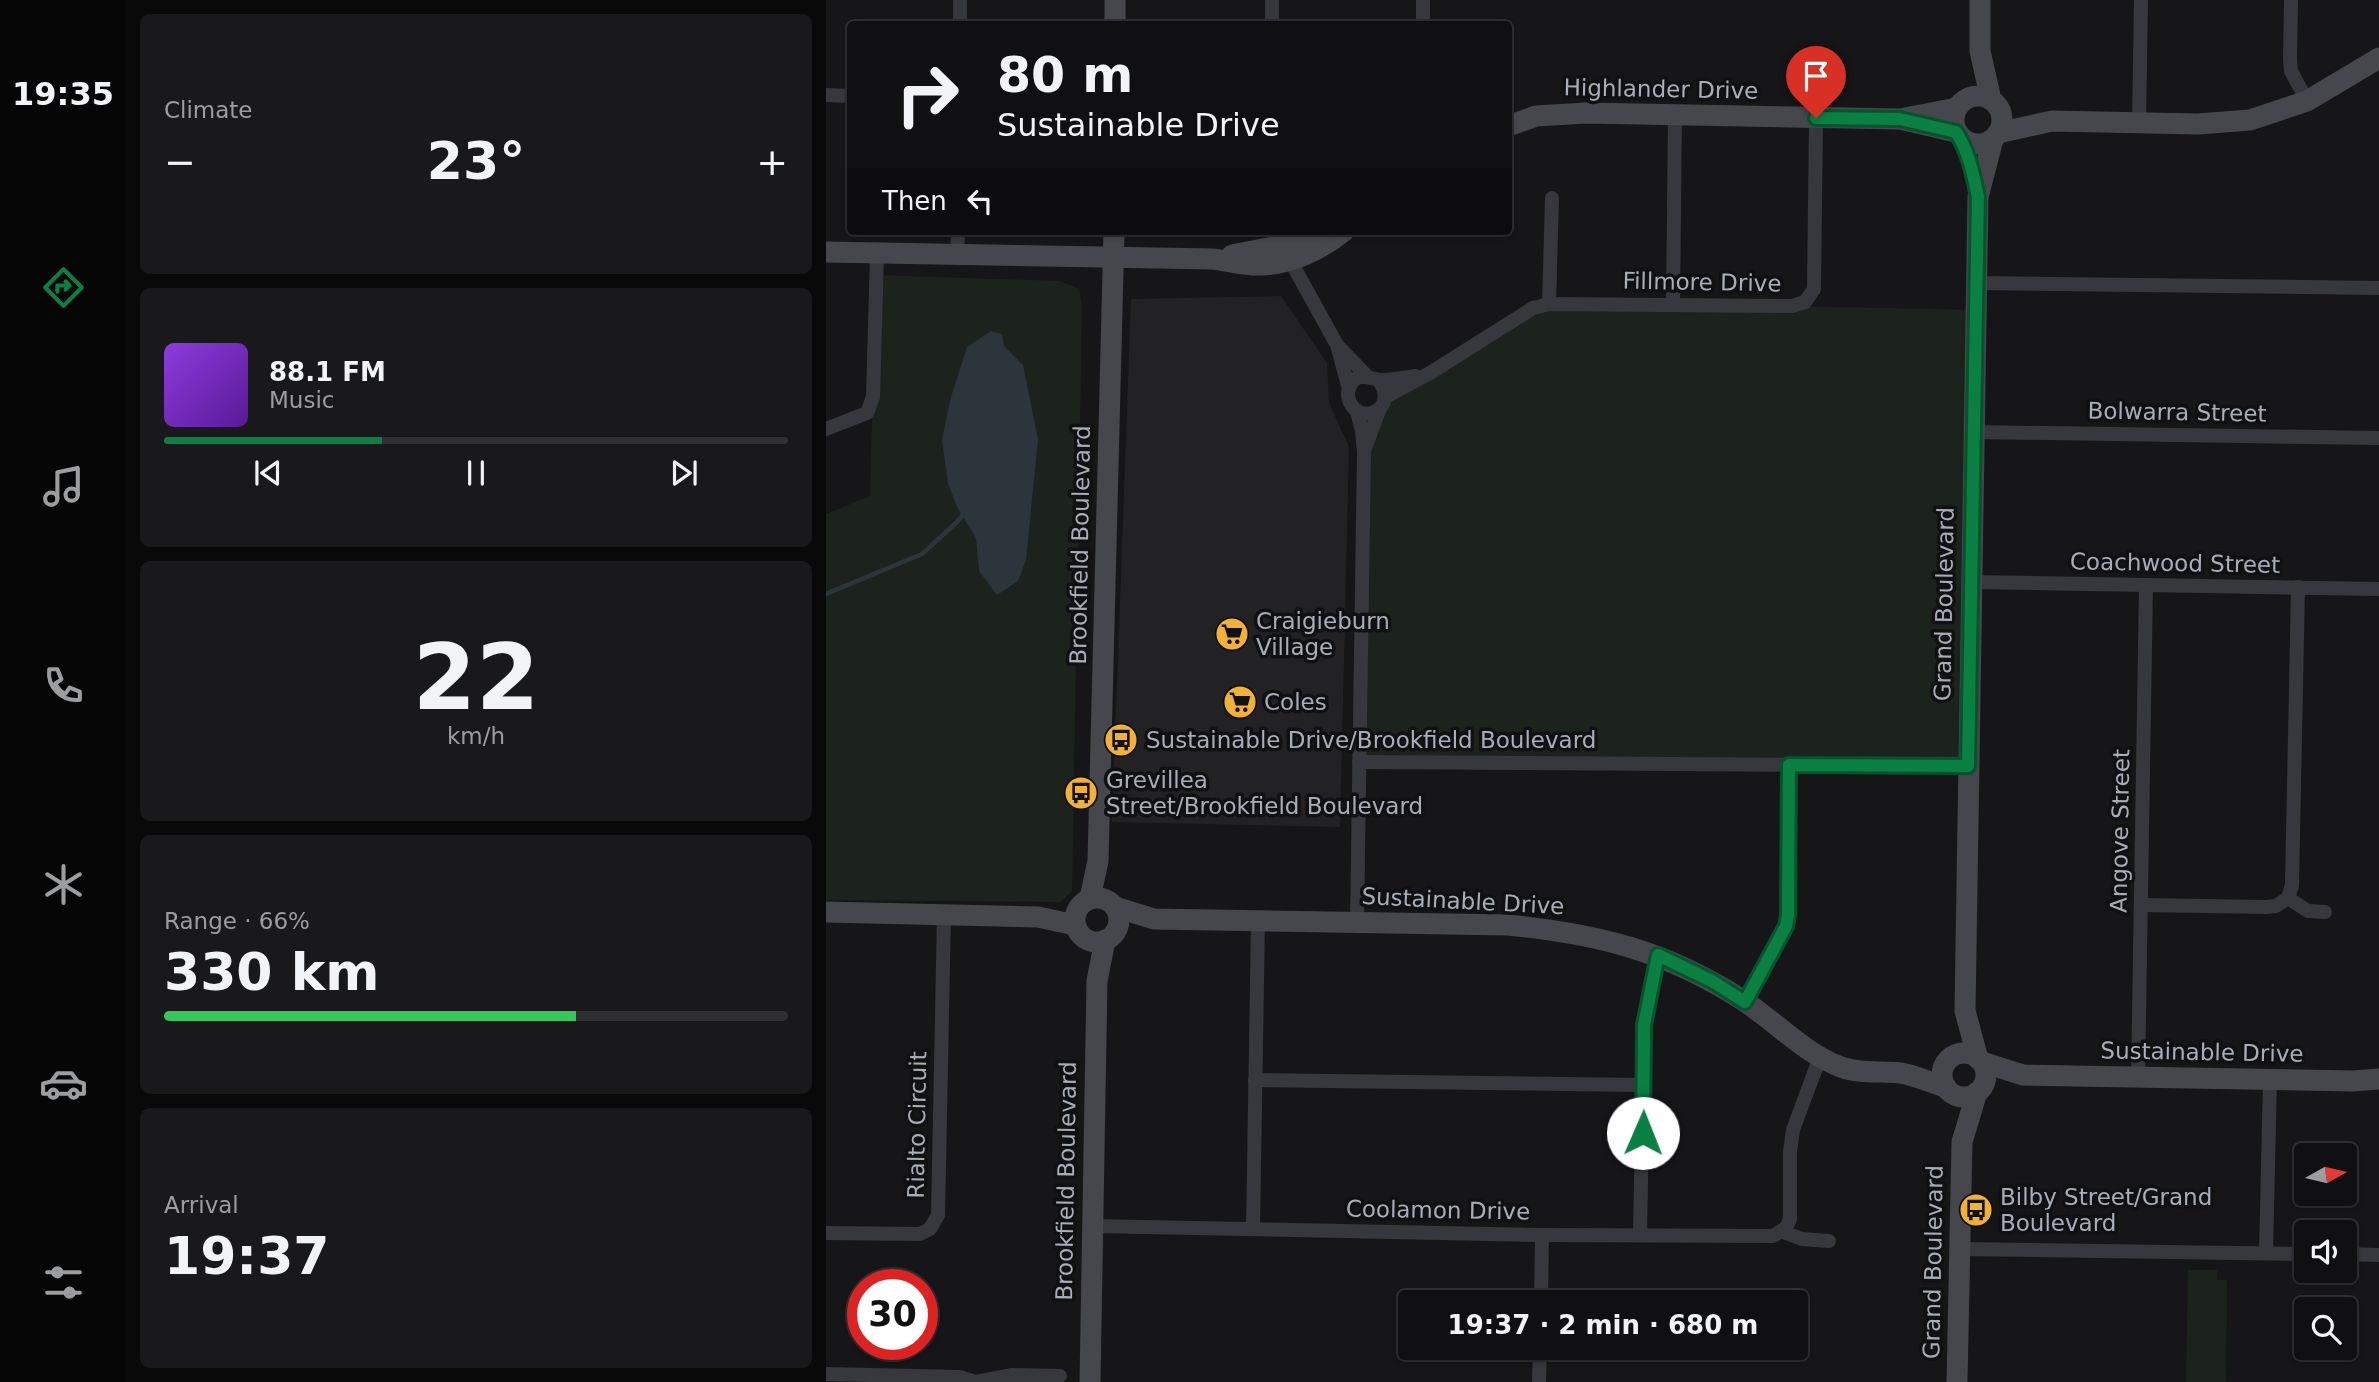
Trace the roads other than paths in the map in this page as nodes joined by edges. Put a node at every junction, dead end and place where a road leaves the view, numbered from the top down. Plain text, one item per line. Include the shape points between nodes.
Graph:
1 (960, 0) edge
2 (1115, 0) edge
3 (1272, 0) edge
4 (1423, 0) edge
5 (1980, 0) edge
6 (2141, 0) edge
7 (2291, 0) edge
8 (960, 21) edge
9 (1115, 21) edge
10 (1272, 21) edge
11 (1423, 21) edge
12 (1979, 51) junction
13 (2379, 58) edge
14 (826, 95) edge
15 (847, 96) edge
16 (2307, 101) junction
17 (1994, 103) junction
18 (1958, 106) junction
19 (1675, 115) junction
20 (1816, 118) junction
21 (1900, 119) junction
22 (2052, 121) junction
23 (2139, 124) junction
24 (1512, 125) edge
25 (1958, 134) junction
26 (1995, 136) junction
27 (1978, 197) junction
28 (1552, 198) dead end
29 (958, 235) edge
30 (1114, 235) edge
31 (1317, 235) edge
32 (1337, 235) edge
33 (1288, 245) edge
34 (826, 252) edge
35 (877, 254) junction
36 (957, 255) junction
37 (1114, 257) junction
38 (1976, 283) junction
39 (2379, 288) edge
40 (1549, 304) junction
41 (1673, 304) junction
42 (1337, 345) junction
43 (1430, 373) junction
44 (1373, 378) junction
45 (1349, 389) junction
46 (1383, 402) junction
47 (1357, 411) junction
48 (826, 429) edge
49 (1973, 432) junction
50 (2379, 438) edge
51 (1364, 452) junction
52 (1971, 582) junction
53 (2146, 585) junction
54 (2298, 587) junction
55 (2379, 589) edge
56 (1359, 762) junction
57 (1789, 765) junction
58 (1968, 766) junction
59 (2288, 898) junction
60 (2142, 905) junction
61 (826, 912) edge
62 (2325, 912) dead end
63 (944, 914) junction
64 (1097, 919) junction
65 (1258, 920) junction
66 (1357, 922) junction
67 (1658, 955) junction
68 (1745, 1002) junction
69 (1965, 1012) junction
70 (1820, 1057) junction
71 (1949, 1059) junction
72 (1980, 1060) junction
73 (1902, 1073) junction
74 (2023, 1075) junction
75 (2138, 1078) junction
76 (2270, 1079) junction
77 (2379, 1079) edge
78 (1255, 1080) junction
79 (1643, 1085) junction
80 (1980, 1089) junction
81 (1948, 1090) junction
82 (1962, 1142) junction
83 (1092, 1226) junction
84 (1253, 1229) junction
85 (1783, 1232) junction
86 (826, 1233) edge
87 (1542, 1235) junction
88 (1640, 1235) junction
89 (1829, 1241) dead end
90 (1960, 1249) junction
91 (2266, 1253) junction
92 (2294, 1254) edge
93 (2357, 1254) edge
94 (2379, 1255) edge
95 (1541, 1290) edge
96 (1540, 1360) edge
97 (826, 1374) edge
98 (1059, 1376) dead end
99 (880, 1378) edge
100 (975, 1382) edge
101 (1090, 1382) edge
102 (1539, 1382) edge
103 (1957, 1382) edge

1 - 8 street
2 - 9 street
3 - 10 street
4 - 11 street
5 - 12 street
6 - 23 street
7 - 16 street via 2291,71
12 - 17 street
12 - 18 street
13 - 16 street
14 - 15 street
16 - 23 street via 2235,122
17 - 18 street via 1985,97 1971,97
17 - 22 street
17 - 26 street via 2002,119
18 - 21 street, Highlander Drive
18 - 25 street via 1954,118
19 - 20 street, Highlander Drive
19 - 24 street, Highlander Drive via 1566,114 1536,116
19 - 41 street
20 - 21 street, Highlander Drive
20 - 41 street, Fillmore Drive via 1814,289 1805,302 1792,306
21 - 25 street, Highlander Drive
22 - 23 street
22 - 26 street
25 - 26 street via 1979,145
25 - 27 street, Grand Boulevard
26 - 27 street, Grand Boulevard
27 - 38 street, Grand Boulevard
28 - 40 street
29 - 36 street
30 - 37 street, Brookfield Boulevard
31 - 33 street
32 - 33 street via 1311,252
33 - 37 street via 1213,259
33 - 42 street
34 - 35 street
35 - 36 street
35 - 48 street via 873,397 867,413
36 - 37 street
37 - 64 street, Brookfield Boulevard
38 - 39 street
38 - 49 street, Grand Boulevard
40 - 41 street, Fillmore Drive
40 - 43 street, Fillmore Drive via 1533,308
42 - 44 street
42 - 45 street
43 - 44 street
43 - 46 street, Fillmore Drive
44 - 45 street via 1356,379
44 - 46 street via 1385,390
45 - 47 street via 1349,402
46 - 47 street via 1369,414
46 - 51 street
47 - 51 street
49 - 50 street, Bolwarra Street
49 - 52 street, Grand Boulevard
51 - 56 street
52 - 53 street, Coachwood Street
52 - 58 street, Grand Boulevard
53 - 54 street, Coachwood Street
53 - 60 street, Angove Street
54 - 55 street, Coachwood Street
54 - 59 street via 2292,885
56 - 57 street
56 - 66 street
57 - 58 street
57 - 68 street via 1786,926
58 - 69 street, Grand Boulevard
59 - 60 street via 2266,907
59 - 62 street via 2308,911
60 - 75 street, Angove Street
61 - 63 street, Sustainable Drive
63 - 64 street, Sustainable Drive
63 - 86 street, Rialto Circuit via 936,1220 920,1234
64 - 65 street, Sustainable Drive
64 - 83 street, Brookfield Boulevard
65 - 66 street, Sustainable Drive
65 - 78 street
66 - 67 street, Sustainable Drive via 1562,930
67 - 68 street, Sustainable Drive
67 - 79 street via 1644,1025
68 - 70 street, Sustainable Drive
69 - 71 street, Grand Boulevard
69 - 72 street, Grand Boulevard
70 - 73 street, Sustainable Drive via 1850,1069
70 - 85 street via 1793,1130 1791,1214
71 - 72 street via 1965,1053
71 - 73 street, Sustainable Drive
71 - 81 street via 1942,1074
72 - 74 street, Sustainable Drive
72 - 80 street via 1985,1074
73 - 81 street, Sustainable Drive
74 - 75 street, Sustainable Drive
74 - 80 street, Sustainable Drive
75 - 76 street, Sustainable Drive
76 - 77 street, Sustainable Drive
76 - 91 street
78 - 79 street
78 - 84 street
79 - 88 street
80 - 81 street via 1963,1097
80 - 82 street, Grand Boulevard
81 - 82 street, Grand Boulevard
82 - 90 street, Grand Boulevard
83 - 84 street, Coolamon Drive
83 - 101 street, Brookfield Boulevard
84 - 87 street, Coolamon Drive
85 - 88 street, Coolamon Drive via 1767,1237
85 - 89 street, Coolamon Drive
87 - 88 street, Coolamon Drive
87 - 95 street
90 - 91 street
90 - 103 street, Grand Boulevard
91 - 92 street
93 - 94 street
96 - 102 street
97 - 99 street
98 - 100 street via 1011,1375
99 - 100 street via 960,1377

